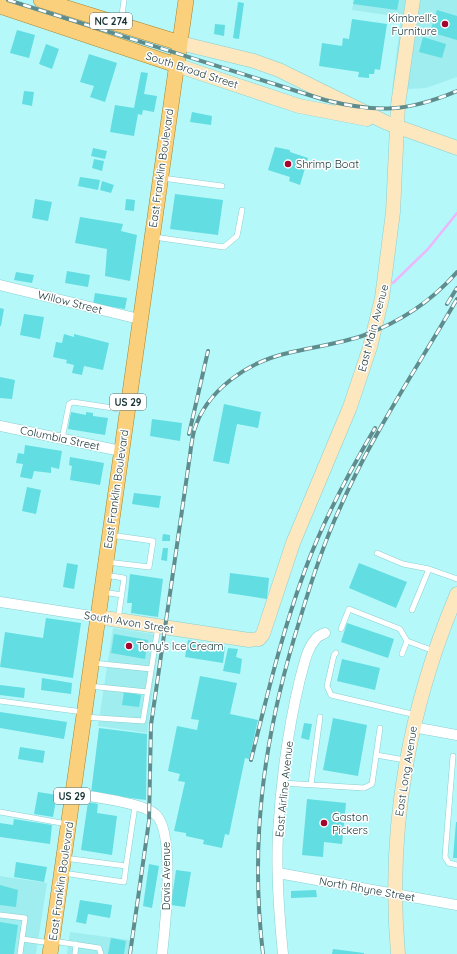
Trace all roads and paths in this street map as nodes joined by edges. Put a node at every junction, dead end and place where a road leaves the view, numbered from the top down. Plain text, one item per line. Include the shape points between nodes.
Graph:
1 (41, 0) edge
2 (124, 0) edge
3 (186, 0) edge
4 (412, 0) edge
5 (0, 6) edge
6 (120, 24) junction
7 (180, 42) junction
8 (176, 65) junction
9 (392, 125) junction
10 (457, 148) edge
11 (160, 177) junction
12 (222, 186) dead end
13 (242, 210) dead end
14 (151, 237) junction
15 (0, 285) edge
16 (139, 319) junction
17 (127, 410) junction
18 (0, 426) edge
19 (62, 438) junction
20 (121, 451) junction
21 (109, 535) junction
22 (377, 553) dead end
23 (105, 568) junction
24 (429, 569) junction
25 (457, 579) edge
26 (101, 591) junction
27 (122, 594) junction
28 (457, 594) edge
29 (0, 602) edge
30 (412, 610) dead end
31 (98, 617) junction
32 (118, 621) junction
33 (158, 627) junction
34 (341, 629) dead end
35 (325, 633) dead end
36 (259, 638) joint
37 (407, 641) junction
38 (435, 651) junction
39 (336, 653) dead end
40 (402, 654) dead end
41 (91, 663) junction
42 (151, 669) junction
43 (88, 686) junction
44 (148, 692) junction
45 (0, 701) edge
46 (84, 714) junction
47 (320, 716) dead end
48 (414, 721) junction
49 (380, 728) dead end
50 (457, 735) edge
51 (376, 755) junction
52 (454, 756) dead end
53 (406, 761) junction
54 (282, 783) junction
55 (311, 784) junction
56 (73, 794) junction
57 (136, 806) junction
58 (0, 812) edge
59 (68, 824) junction
60 (64, 858) junction
61 (457, 865) edge
62 (126, 866) junction
63 (62, 872) junction
64 (278, 873) junction
65 (395, 894) junction
66 (457, 903) edge
67 (0, 915) edge
68 (22, 939) junction
69 (76, 944) junction
70 (51, 946) edge
71 (20, 954) edge
72 (75, 954) edge
73 (101, 954) edge
74 (162, 954) edge
75 (283, 954) edge
76 (398, 954) edge

1 - 6 main road, South Broad Street / NC 274
2 - 6 lane
3 - 7 main road, East Franklin Boulevard / US 29
4 - 9 main road, East Main Avenue
5 - 8 main road, South Broad Street / NC 274
6 - 7 main road, South Broad Street / NC 274
7 - 8 main road, East Franklin Boulevard / US 29
7 - 9 main road, South Broad Street via 280,70
8 - 9 main road, South Broad Street via 299,106
8 - 11 main road, East Franklin Boulevard / US 29
9 - 10 main road
9 - 36 main road, East Main Avenue via 393,212 382,298 370,347 350,407 293,543 264,631
11 - 12 lane
11 - 14 main road, East Franklin Boulevard / US 29
13 - 14 lane via 237,236 224,247
14 - 16 main road, East Franklin Boulevard / US 29
15 - 16 street, Willow Street
16 - 17 main road, East Franklin Boulevard / US 29
17 - 19 lane via 73,402 69,404
17 - 20 main road, East Franklin Boulevard / US 29
18 - 19 street, Columbia Street
19 - 20 street, Columbia Street
20 - 21 main road, East Franklin Boulevard / US 29
21 - 23 main road, East Franklin Boulevard / US 29
21 - 23 lane via 153,541 149,567
22 - 24 lane via 403,564
23 - 26 main road, East Franklin Boulevard / US 29
23 - 27 lane via 124,578
24 - 25 lane
24 - 30 lane
26 - 27 lane
26 - 31 main road, East Franklin Boulevard / US 29
27 - 32 lane
28 - 38 main road, East Long Avenue
29 - 31 street, South Avon Street
31 - 32 main road, South Avon Street
31 - 41 main road, East Franklin Boulevard / US 29
32 - 33 main road, South Avon Street
33 - 36 main road, South Avon Street via 249,640
33 - 42 lane
34 - 37 lane via 349,609 400,629
35 - 54 street, East Airline Avenue via 316,638 304,663 294,705
37 - 38 lane
37 - 40 lane
38 - 48 main road, East Long Avenue
39 - 48 lane via 327,686 331,695
41 - 42 lane
41 - 43 main road, East Franklin Boulevard / US 29
42 - 44 lane
43 - 44 lane
43 - 46 main road, East Franklin Boulevard / US 29
44 - 46 lane via 143,721
45 - 46 lane
46 - 56 main road, East Franklin Boulevard / US 29
47 - 55 lane
48 - 50 street
48 - 53 main road, East Long Avenue
49 - 51 lane
51 - 53 lane
51 - 55 lane via 372,784 364,788
52 - 61 lane via 445,857 449,864
53 - 65 main road, East Long Avenue via 398,826
54 - 55 lane
54 - 64 street, East Airline Avenue
56 - 57 street, Davis Avenue
56 - 59 main road, East Franklin Boulevard / US 29
57 - 62 lane
57 - 74 street, Davis Avenue via 156,814 164,828 168,864
58 - 59 lane
59 - 60 main road, East Franklin Boulevard / US 29
60 - 62 lane
60 - 63 main road, East Franklin Boulevard / US 29
62 - 63 lane via 124,882
63 - 70 main road, East Franklin Boulevard / US 29
64 - 65 street, North Rhyne Street
64 - 75 street, East Airline Avenue
65 - 66 street, North Rhyne Street
65 - 76 main road, East Long Avenue
67 - 68 lane via 25,918
68 - 70 lane
68 - 71 lane
69 - 70 lane
69 - 72 lane
69 - 73 lane via 98,948

